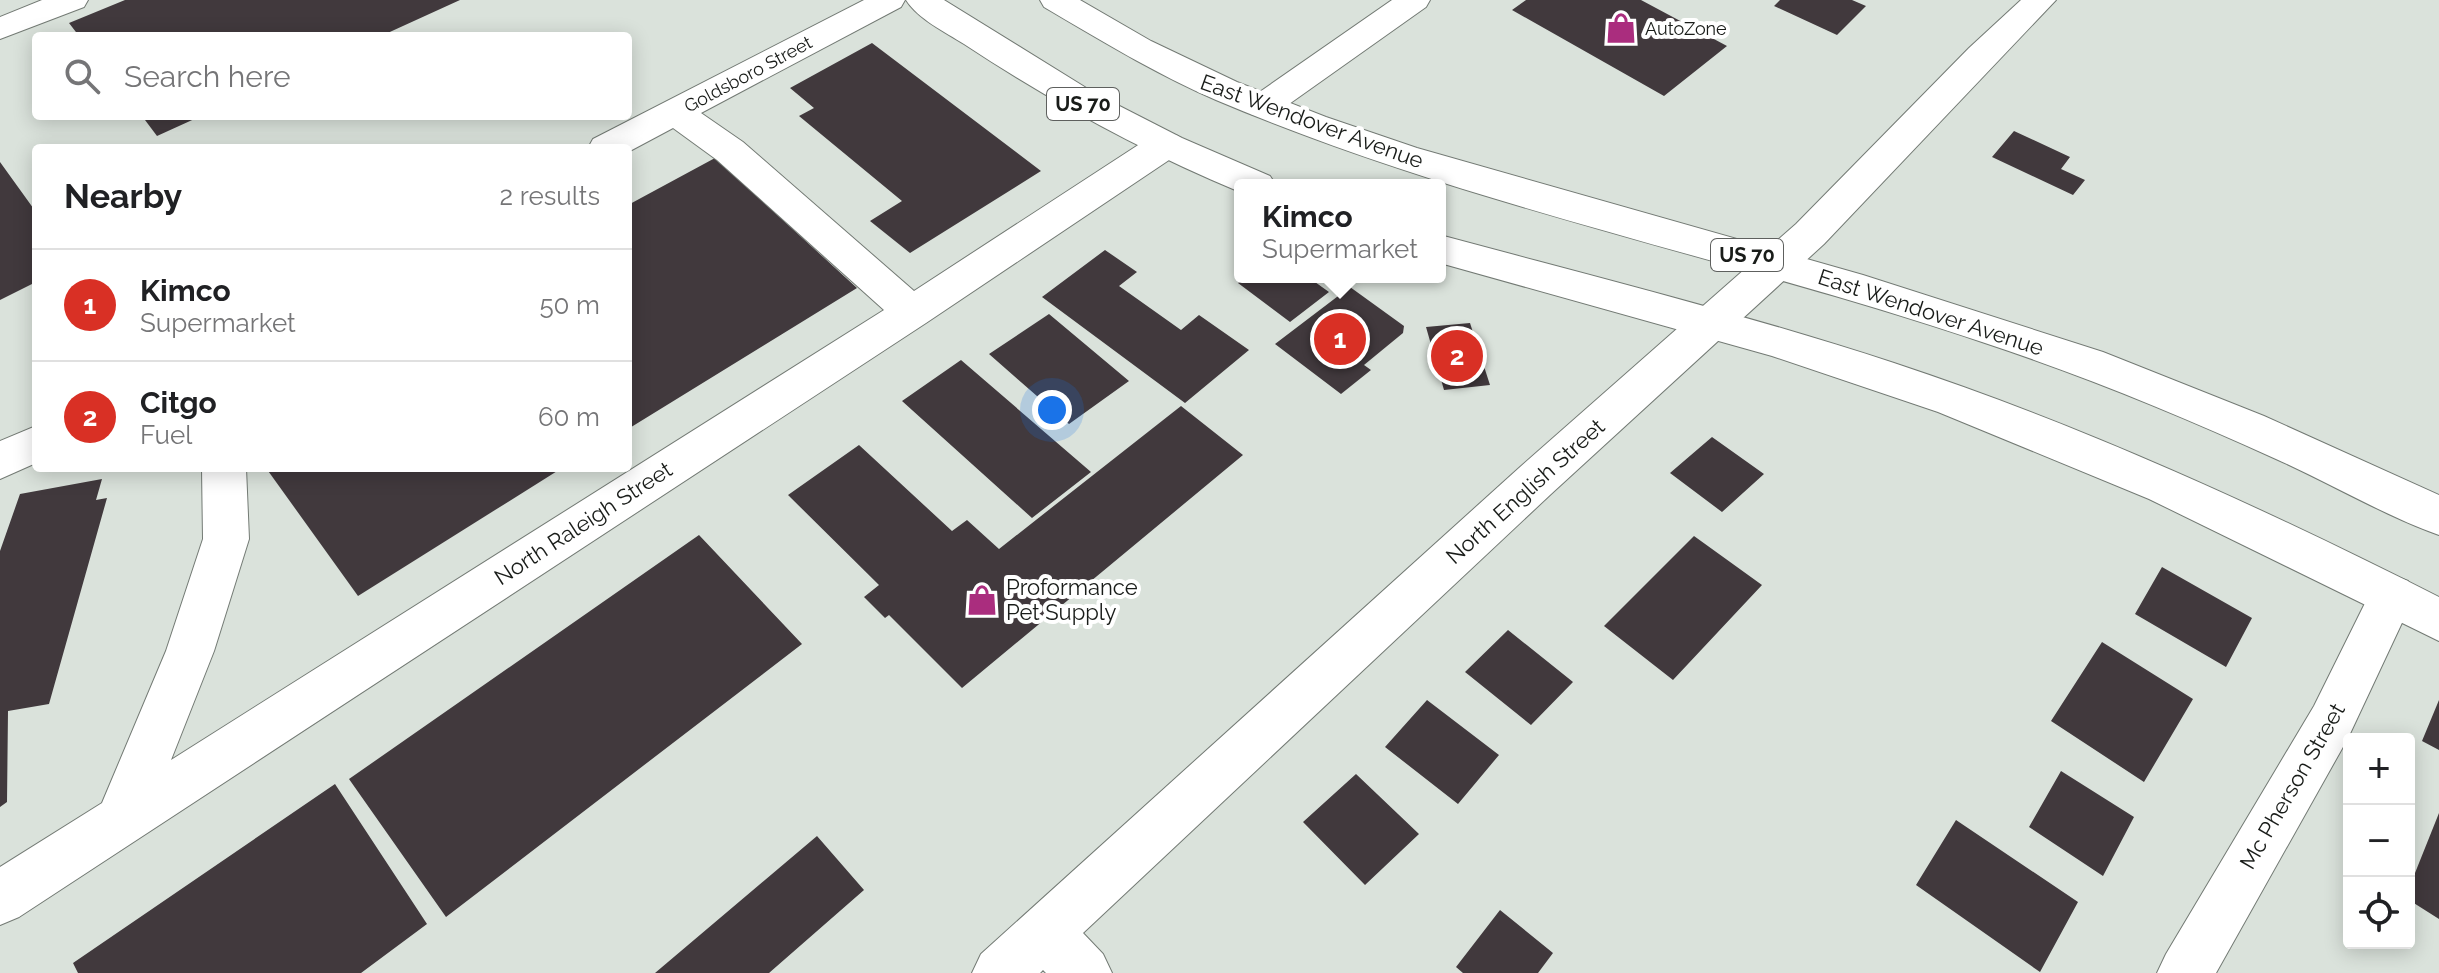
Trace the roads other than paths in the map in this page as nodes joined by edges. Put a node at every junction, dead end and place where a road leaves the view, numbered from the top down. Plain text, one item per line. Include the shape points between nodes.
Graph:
1 (72, 0) edge
2 (889, 0) edge
3 (922, 0) edge
4 (1056, 0) edge
5 (1414, 0) edge
6 (2040, 0) edge
7 (25, 8) edge
8 (0, 29) edge
9 (1263, 106) junction
10 (675, 112) junction
11 (614, 144) edge
12 (1165, 145) junction
13 (1243, 179) edge
14 (1446, 251) edge
15 (1775, 263) junction
16 (912, 312) junction
17 (1712, 322) junction
18 (32, 445) edge
19 (0, 461) edge
20 (224, 472) edge
21 (2439, 516) edge
22 (2392, 595) junction
23 (2439, 620) edge
24 (121, 820) junction
25 (0, 898) edge
26 (1045, 933) junction
27 (1000, 973) edge
28 (1084, 973) edge
29 (2185, 973) edge

1 - 7 main road
2 - 10 main road, Goldsboro Street
3 - 12 main road, US 70 via 1032,74
4 - 9 main road, East Wendover Avenue / US 70 via 1187,75
5 - 9 main road
6 - 15 main road, North English Street via 1810,234
7 - 8 main road
9 - 15 main road, East Wendover Avenue / US 70 via 1401,157
10 - 11 main road, Goldsboro Street
10 - 16 main road via 730,151
12 - 13 main road, US 70
12 - 16 main road, North Raleigh Street
14 - 17 main road
15 - 17 main road, North English Street
15 - 21 main road, East Wendover Avenue / US 70 via 2003,333 2132,380
16 - 24 main road, North Raleigh Street
17 - 22 main road via 1882,376 2127,469
17 - 26 main road, North English Street
18 - 19 main road
20 - 24 main road via 226,539 190,651
22 - 23 main road
22 - 29 main road, Mc Pherson Street via 2331,722
24 - 25 main road, North Raleigh Street
26 - 27 main road, North English Street
26 - 28 main road

